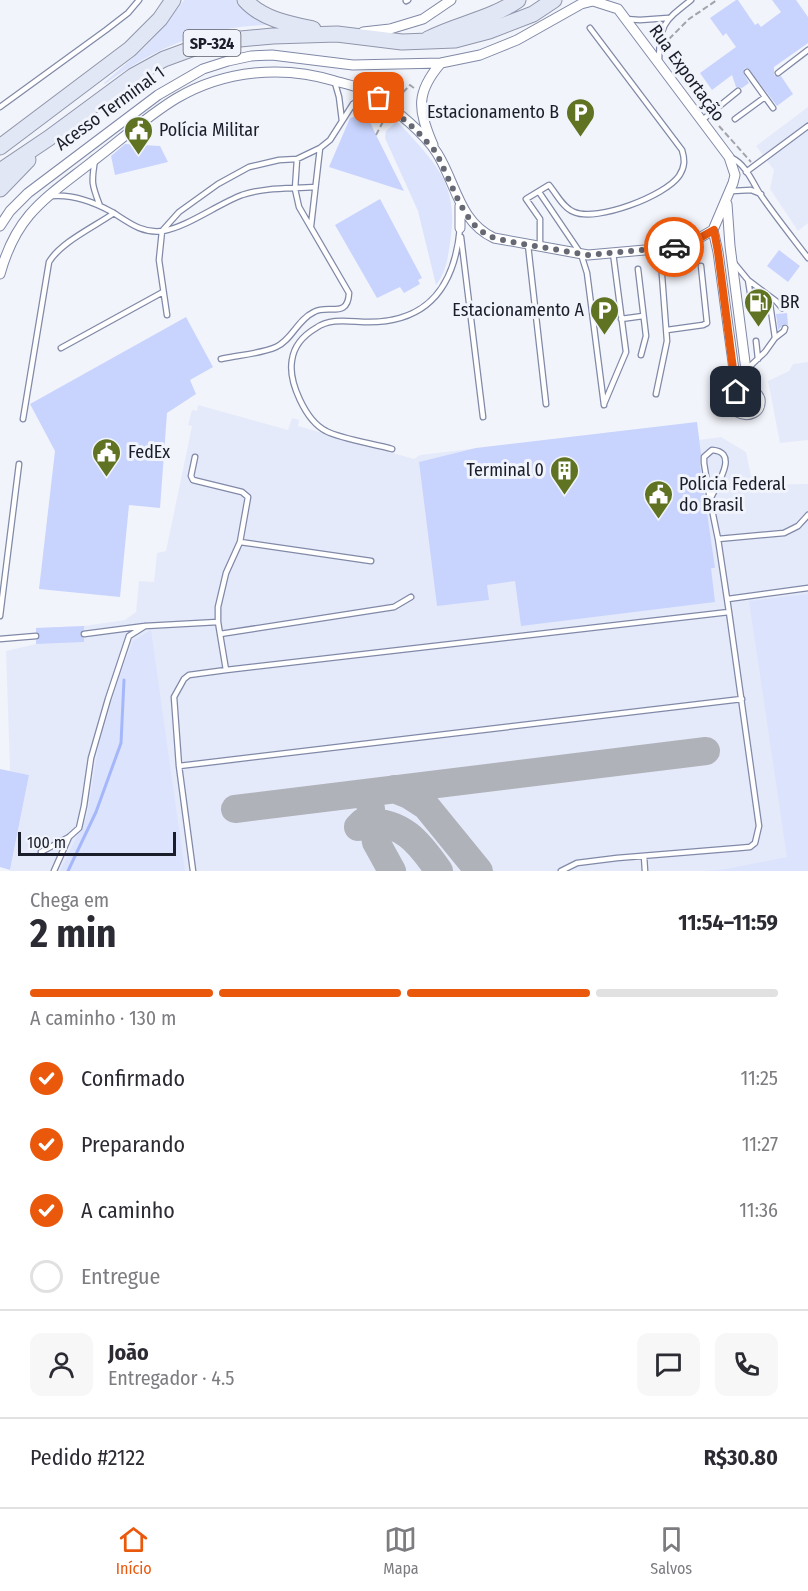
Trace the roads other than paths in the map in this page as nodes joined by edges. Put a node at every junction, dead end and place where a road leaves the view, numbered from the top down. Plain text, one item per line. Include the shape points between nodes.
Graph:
1 (139, 0) edge
2 (173, 0) edge
3 (245, 0) edge
4 (451, 0) edge
5 (518, 0) edge
6 (554, 0) edge
7 (691, 0) edge
8 (619, 4) edge
9 (668, 18) junction
10 (627, 19) junction
11 (590, 28) dead end
12 (337, 34) junction
13 (426, 40) junction
14 (808, 50) edge
15 (441, 63) junction
16 (659, 63) junction
17 (747, 72) dead end
18 (778, 73) dead end
19 (333, 80) junction
20 (738, 91) dead end
21 (370, 93) junction
22 (765, 97) junction
23 (0, 106) edge
24 (773, 108) dead end
25 (705, 118) junction
26 (735, 119) dead end
27 (342, 121) junction
28 (808, 126) edge
29 (49, 138) junction
30 (4, 142) edge
31 (320, 148) junction
32 (436, 152) junction
33 (729, 157) junction
34 (297, 159) junction
35 (95, 160) junction
36 (0, 171) edge
37 (746, 172) junction
38 (315, 187) junction
39 (0, 189) edge
40 (295, 189) junction
41 (732, 191) junction
42 (539, 192) junction
43 (760, 194) junction
44 (48, 197) junction
45 (726, 202) junction
46 (460, 204) junction
47 (100, 206) junction
48 (114, 213) junction
49 (0, 226) edge
50 (311, 228) junction
51 (460, 228) junction
52 (714, 230) junction
53 (162, 231) junction
54 (528, 245) junction
55 (540, 247) junction
56 (660, 249) junction
57 (613, 253) junction
58 (581, 254) junction
59 (808, 258) edge
60 (732, 261) junction
61 (701, 266) dead end
62 (638, 269) dead end
63 (0, 274) edge
64 (748, 280) junction
65 (163, 292) junction
66 (768, 296) junction
67 (752, 305) dead end
68 (782, 308) dead end
69 (166, 315) dead end
70 (644, 316) junction
71 (621, 320) junction
72 (785, 328) dead end
73 (667, 330) junction
74 (775, 338) junction
75 (756, 341) dead end
76 (61, 348) dead end
77 (641, 355) dead end
78 (221, 358) dead end
79 (758, 359) junction
80 (746, 370) junction
81 (656, 394) dead end
82 (546, 404) dead end
83 (483, 417) dead end
84 (23, 419) dead end
85 (392, 449) dead end
86 (195, 457) dead end
87 (19, 464) dead end
88 (710, 500) junction
89 (808, 515) edge
90 (718, 539) junction
91 (240, 542) junction
92 (371, 561) dead end
93 (808, 588) edge
94 (411, 597) dead end
95 (728, 599) junction
96 (729, 612) junction
97 (0, 616) edge
98 (218, 622) junction
99 (146, 626) junction
100 (84, 633) dead end
101 (220, 634) junction
102 (36, 636) dead end
103 (0, 639) edge
104 (226, 670) junction
105 (742, 699) junction
106 (179, 766) junction
107 (69, 837) junction
108 (41, 852) dead end
109 (644, 856) junction
110 (54, 871) edge
111 (193, 871) edge
112 (561, 871) edge
113 (645, 871) edge

1 - 23 lane via 106,30
2 - 30 main road, SP-324 via 130,50
3 - 12 main road via 277,20
4 - 12 street via 423,19 390,29
5 - 13 main road
6 - 13 main road, SP-324 via 533,14 489,31 455,40
7 - 9 lane
8 - 10 street, Rua Exportação
8 - 15 street, Acesso Terminal 1 via 581,4 518,40 480,55
9 - 10 lane
9 - 16 lane via 661,35
10 - 16 street, Rua Exportação
11 - 42 lane via 682,150 683,170 661,192 599,214 574,213 549,185
12 - 13 main road, SP-324 via 402,42
12 - 29 main road, SP-324 via 219,41 194,48 133,76
14 - 18 lane
15 - 32 street via 424,84 421,108
15 - 49 street, Acesso Terminal 1 via 353,65 272,55 251,56 203,69 158,94 28,194
16 - 25 street, Rua Exportação
17 - 22 lane via 750,82 760,86
19 - 21 street
19 - 27 lane
19 - 35 street via 284,71 215,81 178,98
20 - 25 lane
21 - 27 lane via 353,104
21 - 32 street
22 - 24 lane
22 - 26 lane
25 - 33 street, Rua Exportação
27 - 31 lane
28 - 37 lane
29 - 36 main road, SP-324
29 - 39 main road
31 - 34 lane
31 - 38 lane
32 - 46 street
33 - 37 lane
33 - 41 street via 735,175
34 - 40 lane
34 - 53 lane via 249,167 179,212
35 - 44 street
35 - 47 lane via 91,178
37 - 43 lane
38 - 40 lane
38 - 50 lane
40 - 50 lane via 299,207
40 - 53 lane via 244,195
41 - 43 lane via 751,190
41 - 45 street
42 - 55 lane via 526,199 540,219
42 - 58 lane
43 - 59 lane
44 - 47 lane via 67,196
44 - 63 street via 26,217 12,238
45 - 52 street
45 - 60 street
46 - 51 street
46 - 54 street via 484,233
47 - 48 lane
48 - 53 lane via 143,230
48 - 84 lane via 63,245 49,262
50 - 78 lane via 349,292 348,301 337,310 315,310 278,346
51 - 83 lane
51 - 85 lane via 450,275 424,306 387,322 331,321 318,326 304,336 292,361 296,388 311,420 326,431
52 - 56 street via 679,247
52 - 80 street via 736,392 732,401 737,412 749,415 759,408 760,402 759,395 750,388
53 - 65 lane via 159,260
54 - 55 street
54 - 82 lane
55 - 58 street
56 - 57 street
56 - 73 lane
57 - 58 street
57 - 71 lane
58 - 71 lane via 587,273 604,405 626,352
60 - 64 lane
60 - 80 street
61 - 73 lane via 707,323
62 - 70 lane
64 - 66 lane
64 - 67 lane
65 - 69 lane
65 - 76 lane
66 - 68 lane
66 - 74 lane
70 - 71 lane
70 - 77 lane via 646,342
72 - 74 lane
73 - 81 lane
74 - 79 lane
75 - 79 lane
79 - 80 lane
86 - 91 lane via 193,480 242,492 248,497
87 - 97 lane
88 - 88 lane via 725,468 724,455 716,450 704,457
88 - 90 lane
89 - 90 lane via 784,534
90 - 95 lane
91 - 92 lane
91 - 98 lane via 222,582
93 - 95 lane
94 - 101 lane via 394,607
95 - 96 lane
96 - 104 lane
96 - 105 lane
98 - 99 lane
98 - 101 lane
99 - 100 lane
99 - 107 lane via 129,636 96,737 81,819
101 - 104 lane
102 - 103 lane
104 - 106 lane via 189,675 178,687 174,708
105 - 106 lane
105 - 109 lane via 759,826 755,843 739,849
106 - 111 lane
107 - 108 lane
107 - 110 lane
109 - 112 lane via 577,863
109 - 113 lane

